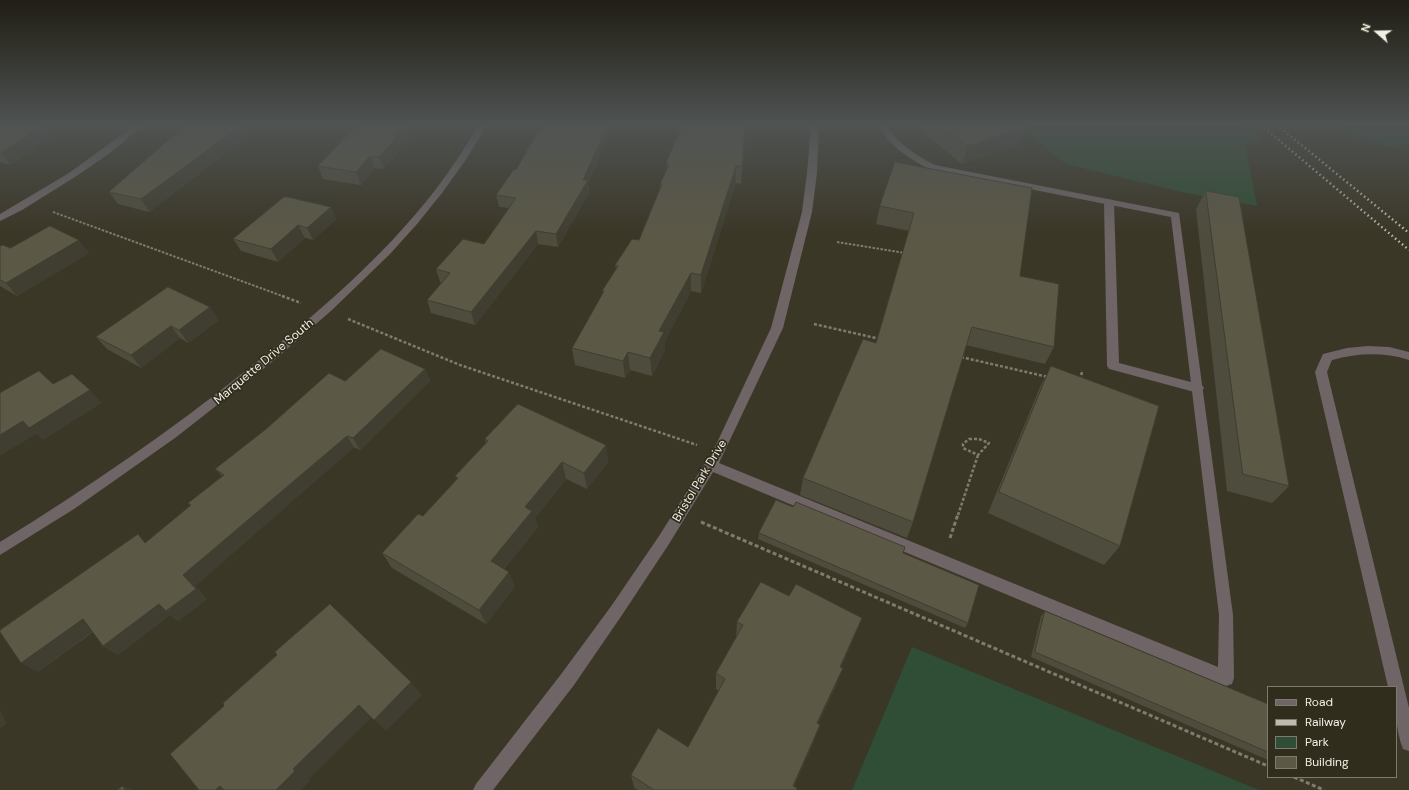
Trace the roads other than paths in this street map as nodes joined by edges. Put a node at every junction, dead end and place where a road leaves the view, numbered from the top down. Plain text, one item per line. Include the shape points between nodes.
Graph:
1 (91, 162) edge
2 (459, 162) edge
3 (813, 162) edge
4 (921, 162) edge
5 (1109, 202) junction
6 (0, 218) edge
7 (1409, 356) edge
8 (1198, 388) junction
9 (710, 465) junction
10 (0, 549) edge
11 (1396, 686) edge
12 (1397, 691) edge
13 (1409, 743) edge
14 (482, 790) edge

1 - 6 street
2 - 10 street, Marquette Drive South via 428,204 387,250 324,311 209,407 124,468
3 - 9 street, Bristol Park Drive via 807,212 777,328 719,452
4 - 5 street via 932,167
5 - 8 street via 1176,215
5 - 8 street via 1113,366
7 - 11 street via 1377,350 1347,351 1327,357 1321,372
8 - 9 street via 1226,614 1226,678
9 - 14 street, Bristol Park Drive via 681,514 568,679
12 - 13 street

